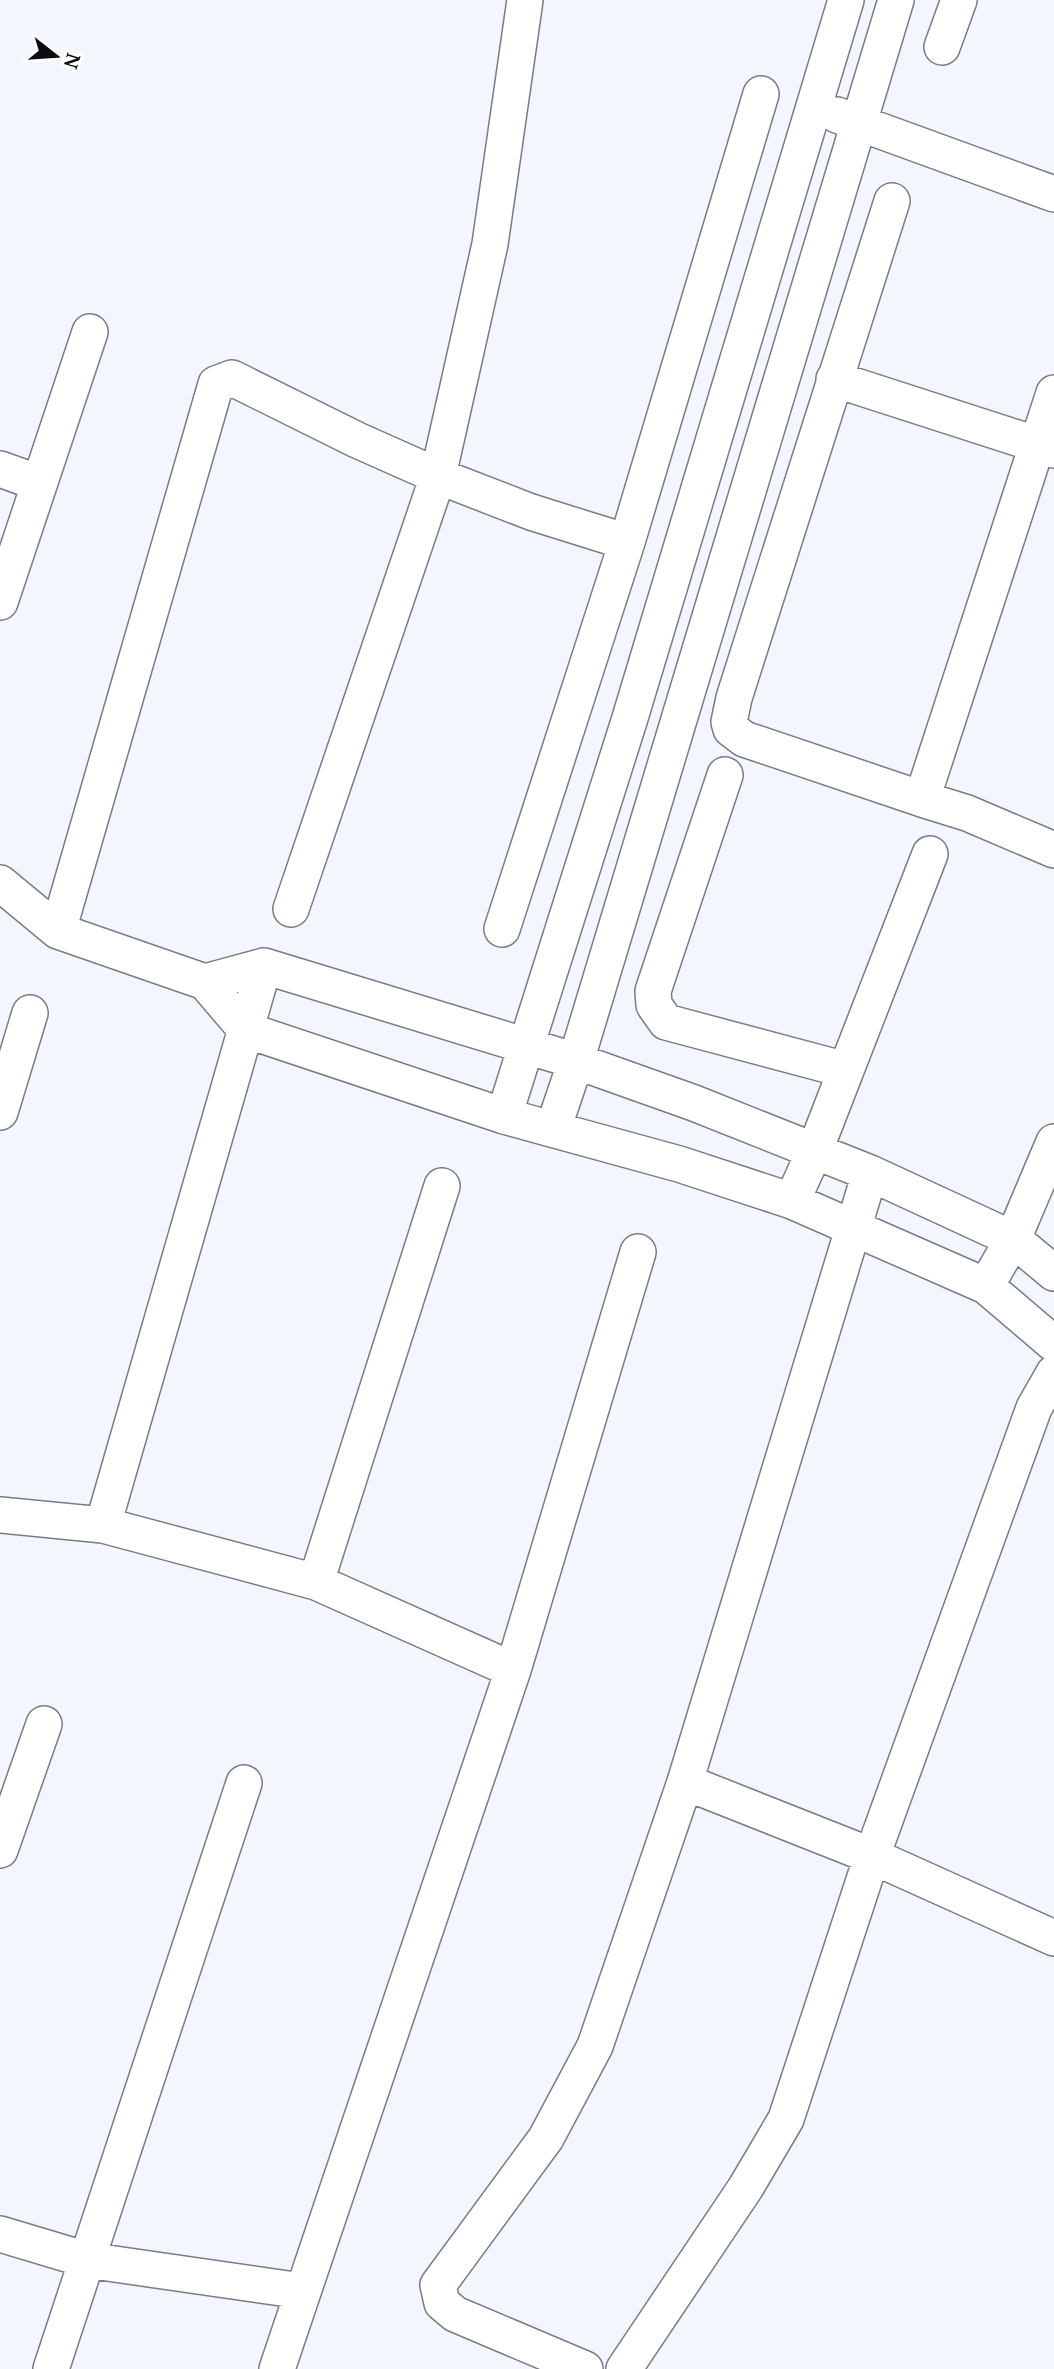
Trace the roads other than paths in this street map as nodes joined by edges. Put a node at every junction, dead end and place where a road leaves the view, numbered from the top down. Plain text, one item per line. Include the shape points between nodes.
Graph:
1 (524, 0) edge
2 (846, 0) edge
3 (896, 0) edge
4 (959, 0) edge
5 (942, 47) dead end
6 (761, 94) dead end
7 (814, 108) junction
8 (860, 122) junction
9 (1054, 194) edge
10 (892, 201) dead end
11 (90, 332) dead end
12 (834, 379) junction
13 (1054, 393) edge
14 (1046, 447) edge
15 (0, 469) edge
16 (438, 475) junction
17 (39, 483) junction
18 (627, 542) junction
19 (0, 602) edge
20 (630, 718) junction
21 (677, 727) junction
22 (725, 775) dead end
23 (922, 799) junction
24 (1054, 850) edge
25 (930, 854) dead end
26 (0, 883) edge
27 (290, 909) dead end
28 (52, 927) junction
29 (502, 929) dead end
30 (264, 966) junction
31 (205, 982) junction
32 (30, 1013) dead end
33 (246, 1030) junction
34 (528, 1046) junction
35 (576, 1061) junction
36 (846, 1069) junction
37 (0, 1112) edge
38 (505, 1116) junction
39 (554, 1129) junction
40 (1054, 1142) edge
41 (815, 1150) junction
42 (870, 1173) junction
43 (442, 1186) dead end
44 (792, 1201) junction
45 (855, 1228) junction
46 (1013, 1239) junction
47 (638, 1252) dead end
48 (1054, 1273) edge
49 (986, 1286) junction
50 (1054, 1344) edge
51 (1054, 1373) edge
52 (0, 1515) edge
53 (103, 1525) junction
54 (316, 1582) junction
55 (513, 1670) junction
56 (44, 1724) dead end
57 (685, 1782) junction
58 (244, 1783) dead end
59 (0, 1850) edge
60 (872, 1856) junction
61 (1054, 1938) edge
62 (0, 2234) edge
63 (87, 2260) junction
64 (302, 2291) junction
65 (51, 2369) edge
66 (277, 2369) edge
67 (585, 2369) edge
68 (624, 2369) edge

1 - 16 street via 490,244
2 - 7 street
3 - 8 street
4 - 5 street
6 - 18 street
7 - 8 street
7 - 20 street
8 - 9 street
8 - 21 street
10 - 12 street
11 - 17 street
12 - 14 street
12 - 23 street via 729,722 744,739
13 - 14 street
14 - 23 street
15 - 17 street
16 - 18 street via 531,512
16 - 27 street
16 - 28 street via 232,378 216,384
17 - 19 street
18 - 29 street
20 - 21 street
20 - 34 street
21 - 35 street
22 - 36 street via 653,990 654,1005 666,1022
23 - 24 street
25 - 36 street
26 - 28 street
28 - 31 street
30 - 31 street
30 - 33 street
30 - 34 street
31 - 33 street
32 - 37 street
33 - 38 street
33 - 53 street
34 - 35 street
34 - 38 street
35 - 39 street
35 - 41 street
36 - 41 street
38 - 39 street
39 - 44 street
40 - 46 street
41 - 42 street
41 - 44 street
42 - 45 street
42 - 46 street
43 - 54 street
44 - 45 street
45 - 49 street
45 - 57 street
46 - 48 street
46 - 49 street
47 - 55 street
49 - 50 street
51 - 60 street via 1034,1408
52 - 53 street
53 - 54 street
54 - 55 street
55 - 64 street
56 - 59 street
57 - 60 street
57 - 67 street via 595,2046 546,2138 438,2285 442,2302 455,2314
58 - 63 street
60 - 61 street
60 - 68 street via 786,2119
62 - 63 street
63 - 64 street
63 - 65 street
64 - 66 street

